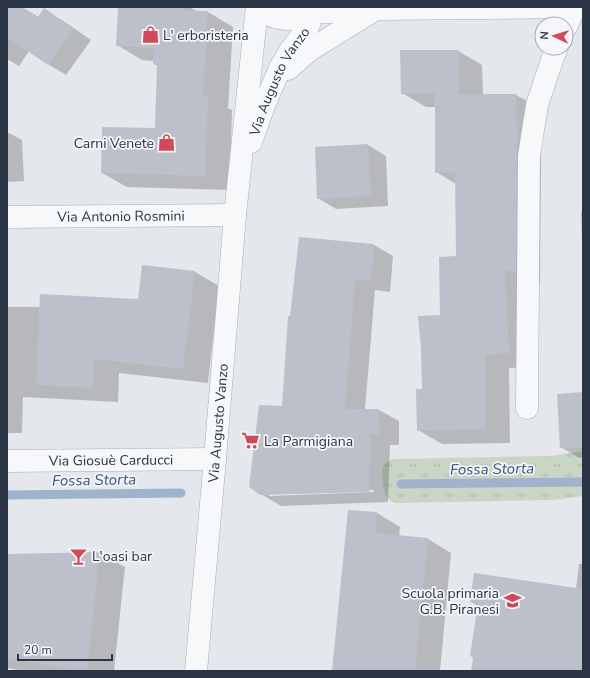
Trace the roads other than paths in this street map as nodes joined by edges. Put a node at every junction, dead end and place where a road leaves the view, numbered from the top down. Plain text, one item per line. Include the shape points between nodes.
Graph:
1 (257, 7) edge
2 (583, 7) edge
3 (402, 8) edge
4 (575, 8) edge
5 (376, 9) junction
6 (315, 10) edge
7 (554, 56) edge
8 (275, 80) junction
9 (239, 175) junction
10 (235, 216) junction
11 (7, 217) edge
12 (527, 408) dead end
13 (215, 459) junction
14 (7, 461) edge
15 (196, 671) edge

1 - 6 street, Via Augusto Vanzo via 269,15 284,19 299,18
1 - 9 street, Via Augusto Vanzo
2 - 4 street
3 - 4 street
3 - 5 street
5 - 6 street via 331,12
5 - 8 street via 310,50
6 - 8 street, Via Augusto Vanzo via 309,25 290,51
7 - 12 street via 537,105 529,156
8 - 9 street, Via Augusto Vanzo
9 - 10 street, Via Augusto Vanzo
10 - 11 street, Via Antonio Rosmini
10 - 13 street, Via Augusto Vanzo
13 - 14 street, Via Giosuè Carducci
13 - 15 street, Via Augusto Vanzo

